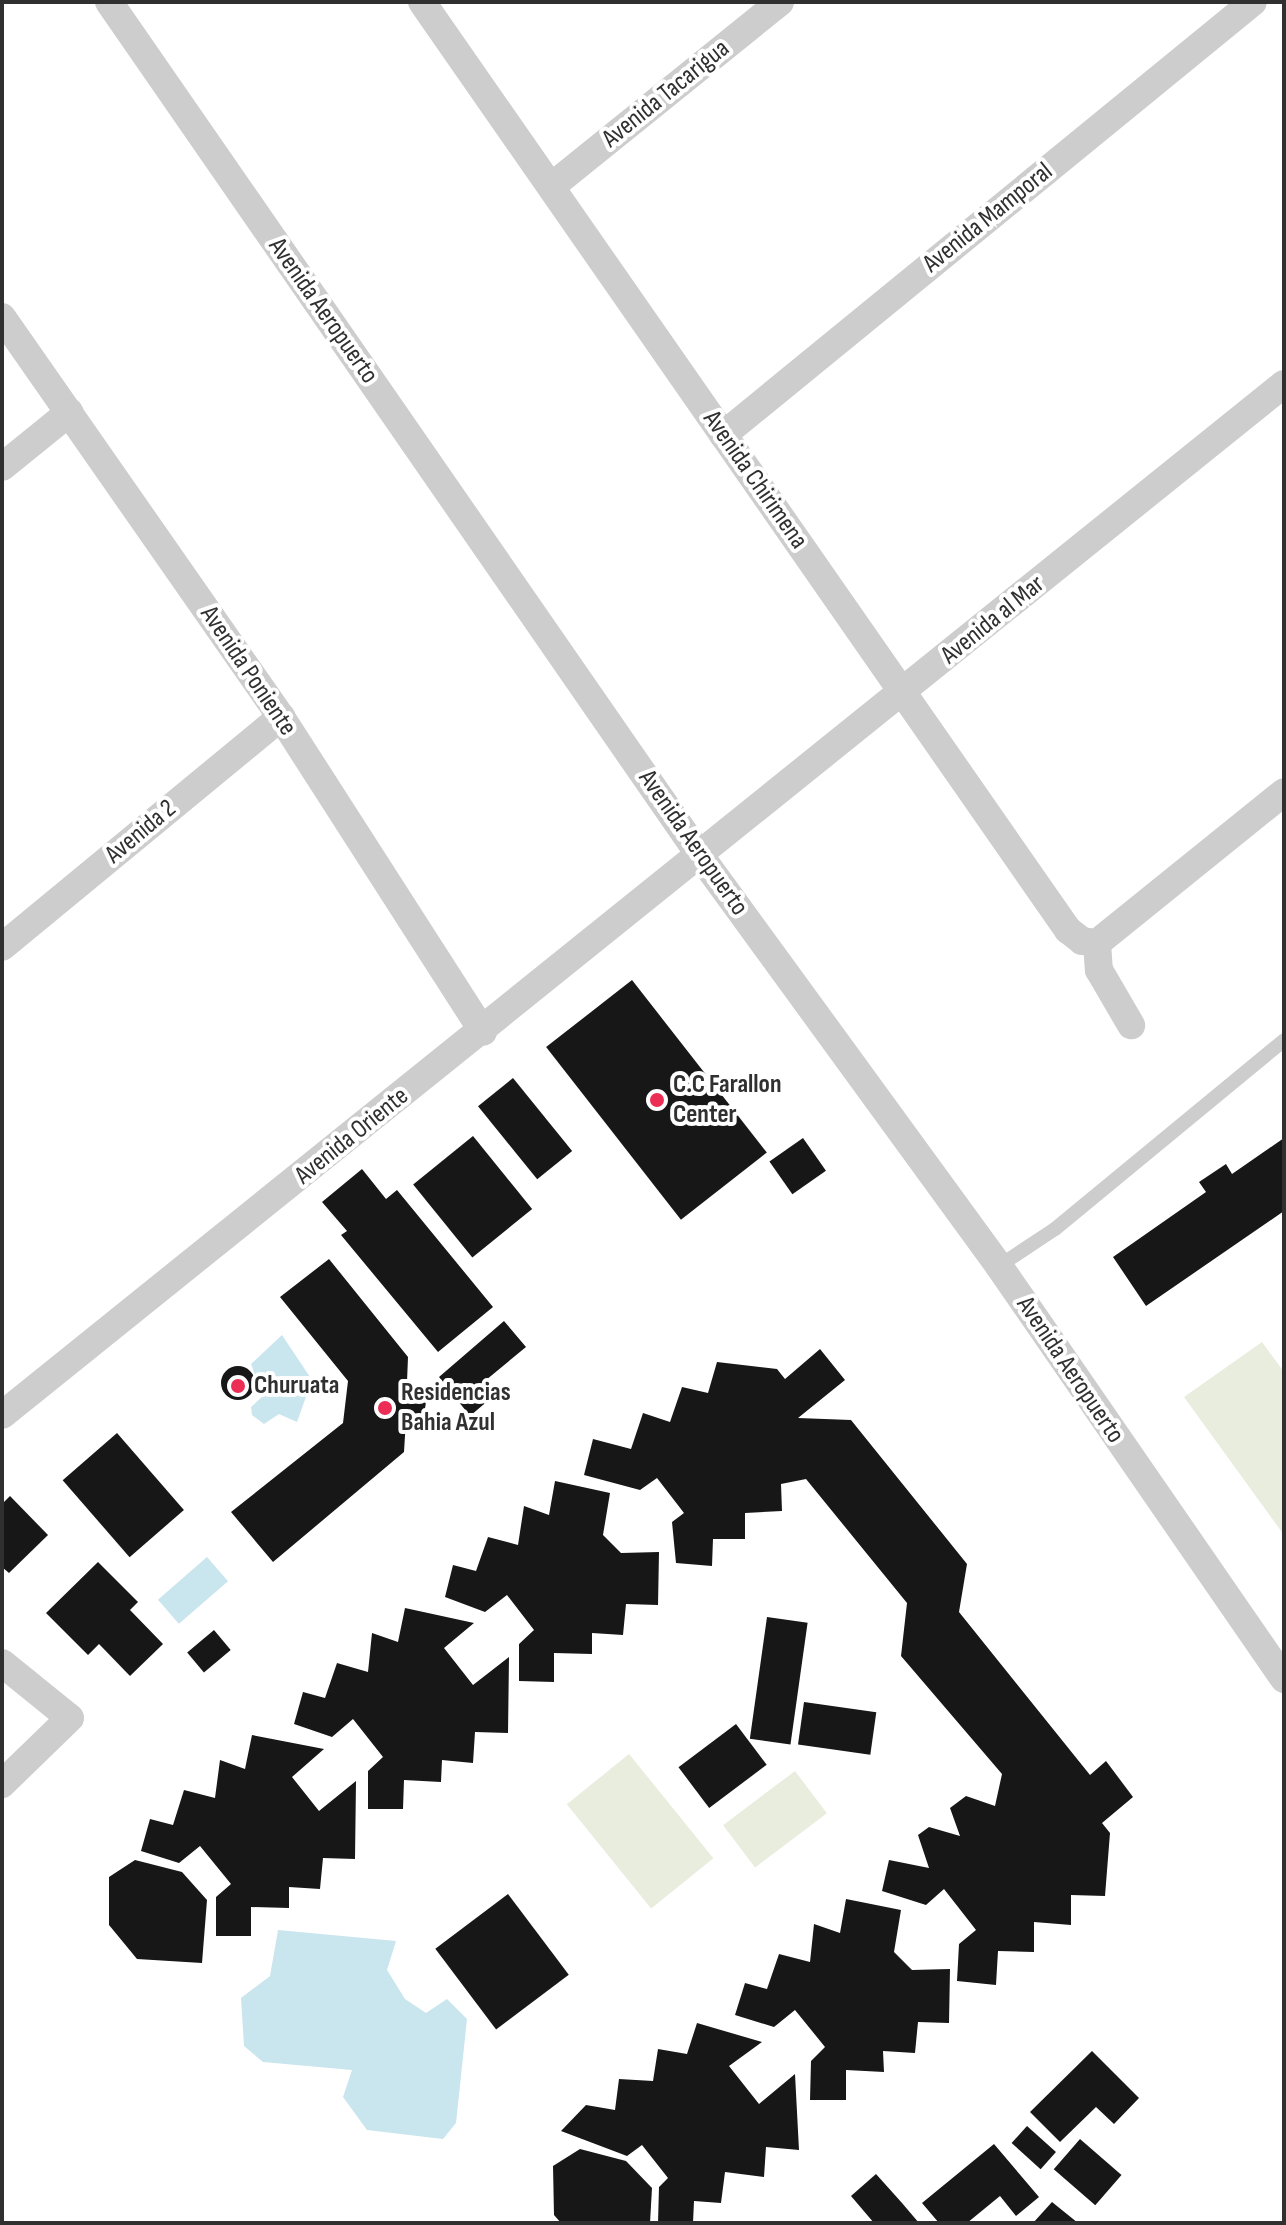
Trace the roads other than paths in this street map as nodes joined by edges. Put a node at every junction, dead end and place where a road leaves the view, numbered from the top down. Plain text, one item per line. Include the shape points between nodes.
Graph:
1 (109, 2) edge
2 (422, 2) edge
3 (780, 2) edge
4 (1253, 2) edge
5 (552, 186) junction
6 (2, 317) edge
7 (1284, 384) edge
8 (70, 412) junction
9 (723, 435) junction
10 (2, 467) edge
11 (903, 692) junction
12 (281, 717) junction
13 (1284, 792) edge
14 (701, 857) junction
15 (1097, 943) junction
16 (2, 947) edge
17 (1131, 1025) dead end
18 (483, 1032) junction
19 (1284, 1040) edge
20 (999, 1266) junction
21 (2, 1415) edge
22 (2, 1663) edge
23 (1284, 1679) edge
24 (2, 1784) edge

1 - 14 street, Avenida Aeropuerto
2 - 5 street, Avenida Chirimena
3 - 5 street, Avenida Tacarigua
4 - 9 street, Avenida Mamporal
5 - 9 street, Avenida Chirimena
6 - 8 street, Avenida Poniente
7 - 11 street, Avenida al Mar
8 - 10 street
8 - 12 street, Avenida Poniente
9 - 11 street, Avenida Chirimena
11 - 14 street, Avenida al Mar
11 - 15 street, Avenida Chirimena via 1068,930 1082,941
12 - 16 street, Avenida 2
12 - 18 street, Avenida Poniente
13 - 15 street
14 - 18 street, Avenida Oriente
14 - 20 street, Avenida Aeropuerto
15 - 17 street via 1099,970
18 - 21 street, Avenida Oriente
19 - 20 lane via 1055,1229
20 - 23 street, Avenida Aeropuerto
22 - 24 street via 70,1718

